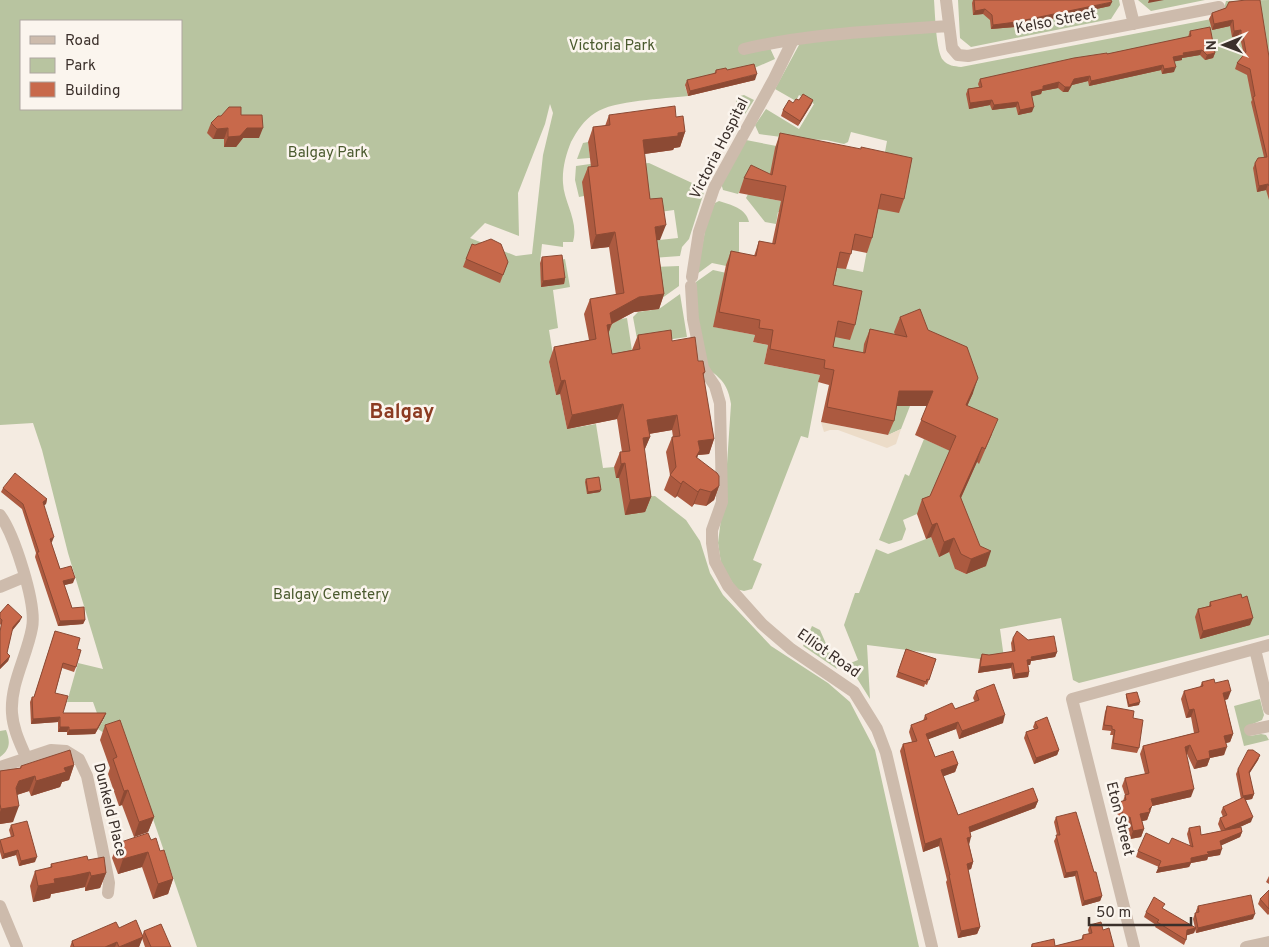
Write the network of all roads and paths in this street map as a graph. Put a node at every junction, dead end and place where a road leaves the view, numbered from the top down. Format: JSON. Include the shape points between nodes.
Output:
{"nodes":[{"id":1,"x":946,"y":0,"type":"edge"},
{"id":2,"x":1128,"y":0,"type":"edge"},
{"id":3,"x":1220,"y":7,"type":"dead end"},
{"id":4,"x":1134,"y":24,"type":"junction"},
{"id":5,"x":948,"y":26,"type":"junction"},
{"id":6,"x":793,"y":40,"type":"junction"},
{"id":7,"x":744,"y":49,"type":"dead end"},
{"id":8,"x":720,"y":403,"type":"joint"},
{"id":9,"x":0,"y":515,"type":"edge"},
{"id":10,"x":24,"y":577,"type":"junction"},
{"id":11,"x":0,"y":587,"type":"edge"},
{"id":12,"x":1269,"y":646,"type":"edge"},
{"id":13,"x":1255,"y":649,"type":"junction"},
{"id":14,"x":1269,"y":709,"type":"edge"},
{"id":15,"x":1269,"y":726,"type":"edge"},
{"id":16,"x":1250,"y":730,"type":"dead end"},
{"id":17,"x":26,"y":757,"type":"junction"},
{"id":18,"x":0,"y":767,"type":"edge"},
{"id":19,"x":108,"y":894,"type":"dead end"},
{"id":20,"x":0,"y":906,"type":"edge"},
{"id":21,"x":1269,"y":942,"type":"edge"},
{"id":22,"x":17,"y":947,"type":"edge"},
{"id":23,"x":932,"y":947,"type":"edge"},
{"id":24,"x":1134,"y":947,"type":"edge"},
{"id":25,"x":1246,"y":947,"type":"edge"}],
"edges":[{"from":1,"to":5,"type":"street"},
{"from":2,"to":4,"type":"street"},
{"from":3,"to":4,"type":"street","name":"Kelso Street"},
{"from":4,"to":5,"type":"street","name":"Kelso Street","via":[[968,56],[958,55],[952,48]]},
{"from":5,"to":6,"type":"street"},
{"from":6,"to":7,"type":"street"},
{"from":6,"to":8,"type":"street","name":"Victoria Hospital","via":[[714,188],[699,232],[691,281],[693,319],[703,368]]},
{"from":8,"to":23,"type":"street","name":"Elliot Road","via":[[722,502],[712,530],[715,562],[728,586],[762,624],[791,649],[854,692],[877,729],[886,753]]},
{"from":9,"to":10,"type":"street","via":[[8,528]]},
{"from":10,"to":11,"type":"street"},
{"from":10,"to":17,"type":"street","via":[[32,600],[32,627],[14,693],[12,713]]},
{"from":12,"to":13,"type":"street"},
{"from":13,"to":14,"type":"street"},
{"from":13,"to":24,"type":"street","name":"Eton Street","via":[[1072,698]]},
{"from":15,"to":16,"type":"street"},
{"from":17,"to":18,"type":"street","name":"Dunkeld Place"},
{"from":17,"to":19,"type":"street","name":"Dunkeld Place","via":[[51,750],[66,751],[79,759],[87,776],[109,883]]},
{"from":20,"to":22,"type":"street"},
{"from":21,"to":25,"type":"street"}]}
